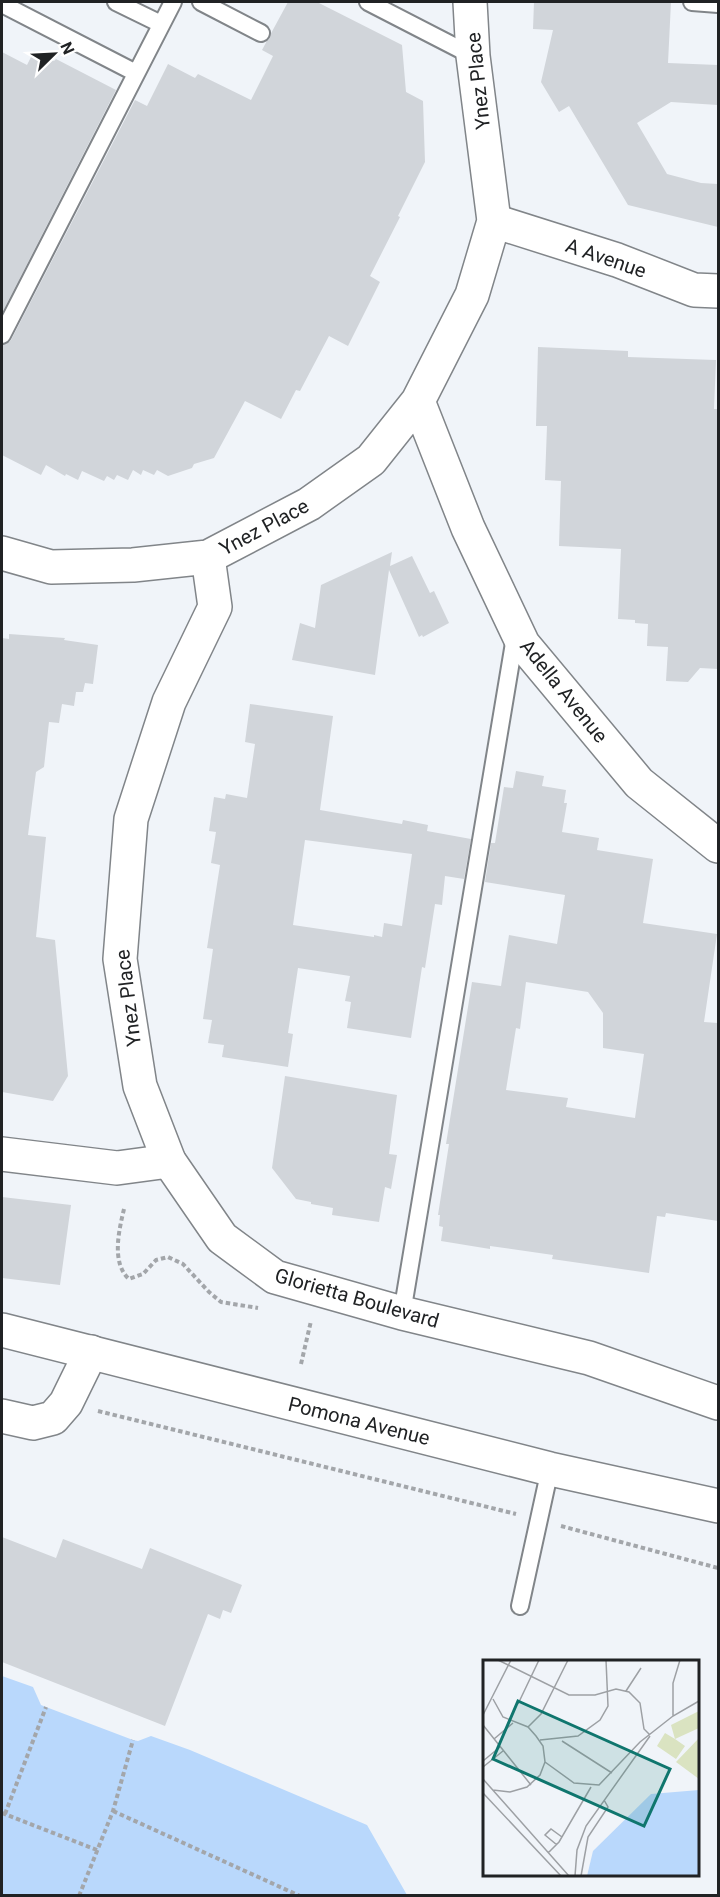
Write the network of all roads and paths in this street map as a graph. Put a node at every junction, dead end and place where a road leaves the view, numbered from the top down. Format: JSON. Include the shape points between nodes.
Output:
{"nodes":[{"id":1,"x":116,"y":2,"type":"edge"},
{"id":2,"x":173,"y":2,"type":"edge"},
{"id":3,"x":201,"y":2,"type":"edge"},
{"id":4,"x":368,"y":2,"type":"edge"},
{"id":5,"x":470,"y":2,"type":"edge"},
{"id":6,"x":692,"y":2,"type":"edge"},
{"id":7,"x":2,"y":4,"type":"edge"},
{"id":8,"x":718,"y":4,"type":"edge"},
{"id":9,"x":161,"y":24,"type":"junction"},
{"id":10,"x":261,"y":33,"type":"dead end"},
{"id":11,"x":473,"y":56,"type":"junction"},
{"id":12,"x":136,"y":73,"type":"junction"},
{"id":13,"x":494,"y":221,"type":"junction"},
{"id":14,"x":718,"y":291,"type":"edge"},
{"id":15,"x":2,"y":335,"type":"edge"},
{"id":16,"x":418,"y":401,"type":"junction"},
{"id":17,"x":2,"y":553,"type":"edge"},
{"id":18,"x":208,"y":557,"type":"junction"},
{"id":19,"x":516,"y":632,"type":"junction"},
{"id":20,"x":718,"y":846,"type":"edge"},
{"id":21,"x":2,"y":1154,"type":"edge"},
{"id":22,"x":170,"y":1161,"type":"junction"},
{"id":23,"x":124,"y":1209,"type":"dead end"},
{"id":24,"x":266,"y":1310,"type":"dead end"},
{"id":25,"x":402,"y":1313,"type":"junction"},
{"id":26,"x":312,"y":1317,"type":"dead end"},
{"id":27,"x":2,"y":1330,"type":"edge"},
{"id":28,"x":91,"y":1352,"type":"junction"},
{"id":29,"x":301,"y":1364,"type":"dead end"},
{"id":30,"x":66,"y":1402,"type":"junction"},
{"id":31,"x":718,"y":1403,"type":"edge"},
{"id":32,"x":2,"y":1416,"type":"edge"},
{"id":33,"x":550,"y":1469,"type":"junction"},
{"id":34,"x":718,"y":1506,"type":"edge"},
{"id":35,"x":539,"y":1520,"type":"junction"},
{"id":36,"x":718,"y":1568,"type":"edge"},
{"id":37,"x":520,"y":1606,"type":"dead end"},
{"id":38,"x":46,"y":1707,"type":"dead end"},
{"id":39,"x":133,"y":1740,"type":"dead end"},
{"id":40,"x":113,"y":1811,"type":"junction"},
{"id":41,"x":3,"y":1813,"type":"edge"},
{"id":42,"x":97,"y":1850,"type":"junction"},
{"id":43,"x":79,"y":1896,"type":"edge"},
{"id":44,"x":300,"y":1896,"type":"edge"}],
"edges":[{"from":1,"to":9,"type":"lane"},
{"from":2,"to":9,"type":"lane"},
{"from":3,"to":10,"type":"lane"},
{"from":4,"to":11,"type":"lane"},
{"from":5,"to":11,"type":"street","name":"Ynez Place"},
{"from":6,"to":8,"type":"lane"},
{"from":7,"to":12,"type":"lane"},
{"from":9,"to":12,"type":"lane"},
{"from":11,"to":13,"type":"street","name":"Ynez Place"},
{"from":12,"to":15,"type":"lane"},
{"from":13,"to":14,"type":"street","name":"A Avenue","via":[[617,260],[694,290]]},
{"from":13,"to":16,"type":"street","name":"Ynez Place","via":[[472,295]]},
{"from":16,"to":18,"type":"street","name":"Ynez Place","via":[[371,460],[309,504]]},
{"from":16,"to":19,"type":"street","name":"Adella Avenue","via":[[468,528]]},
{"from":17,"to":18,"type":"street","via":[[51,567],[133,566]]},
{"from":18,"to":22,"type":"street","name":"Ynez Place","via":[[214,607],[169,702],[131,819],[120,960],[140,1086]]},
{"from":19,"to":20,"type":"street","name":"Adella Avenue","via":[[639,783]]},
{"from":19,"to":25,"type":"lane"},
{"from":21,"to":22,"type":"street","via":[[117,1168]]},
{"from":22,"to":25,"type":"street","name":"Glorietta Boulevard","via":[[222,1238],[275,1277]]},
{"from":23,"to":24,"type":"path","via":[[119,1263],[129,1279],[143,1274],[156,1260],[168,1257],[183,1264],[221,1302]]},
{"from":25,"to":31,"type":"street","name":"Glorietta Boulevard","via":[[589,1358]]},
{"from":26,"to":29,"type":"path"},
{"from":27,"to":28,"type":"street","name":"Pomona Avenue"},
{"from":28,"to":30,"type":"street"},
{"from":28,"to":33,"type":"street","name":"Pomona Avenue"},
{"from":30,"to":32,"type":"street","via":[[53,1418],[33,1423]]},
{"from":30,"to":35,"type":"path"},
{"from":33,"to":34,"type":"street","name":"Pomona Avenue"},
{"from":33,"to":35,"type":"lane"},
{"from":35,"to":36,"type":"path"},
{"from":35,"to":37,"type":"lane"},
{"from":38,"to":41,"type":"path"},
{"from":39,"to":40,"type":"path"},
{"from":40,"to":42,"type":"path"},
{"from":40,"to":44,"type":"path"},
{"from":41,"to":42,"type":"path"},
{"from":42,"to":43,"type":"path"}]}
